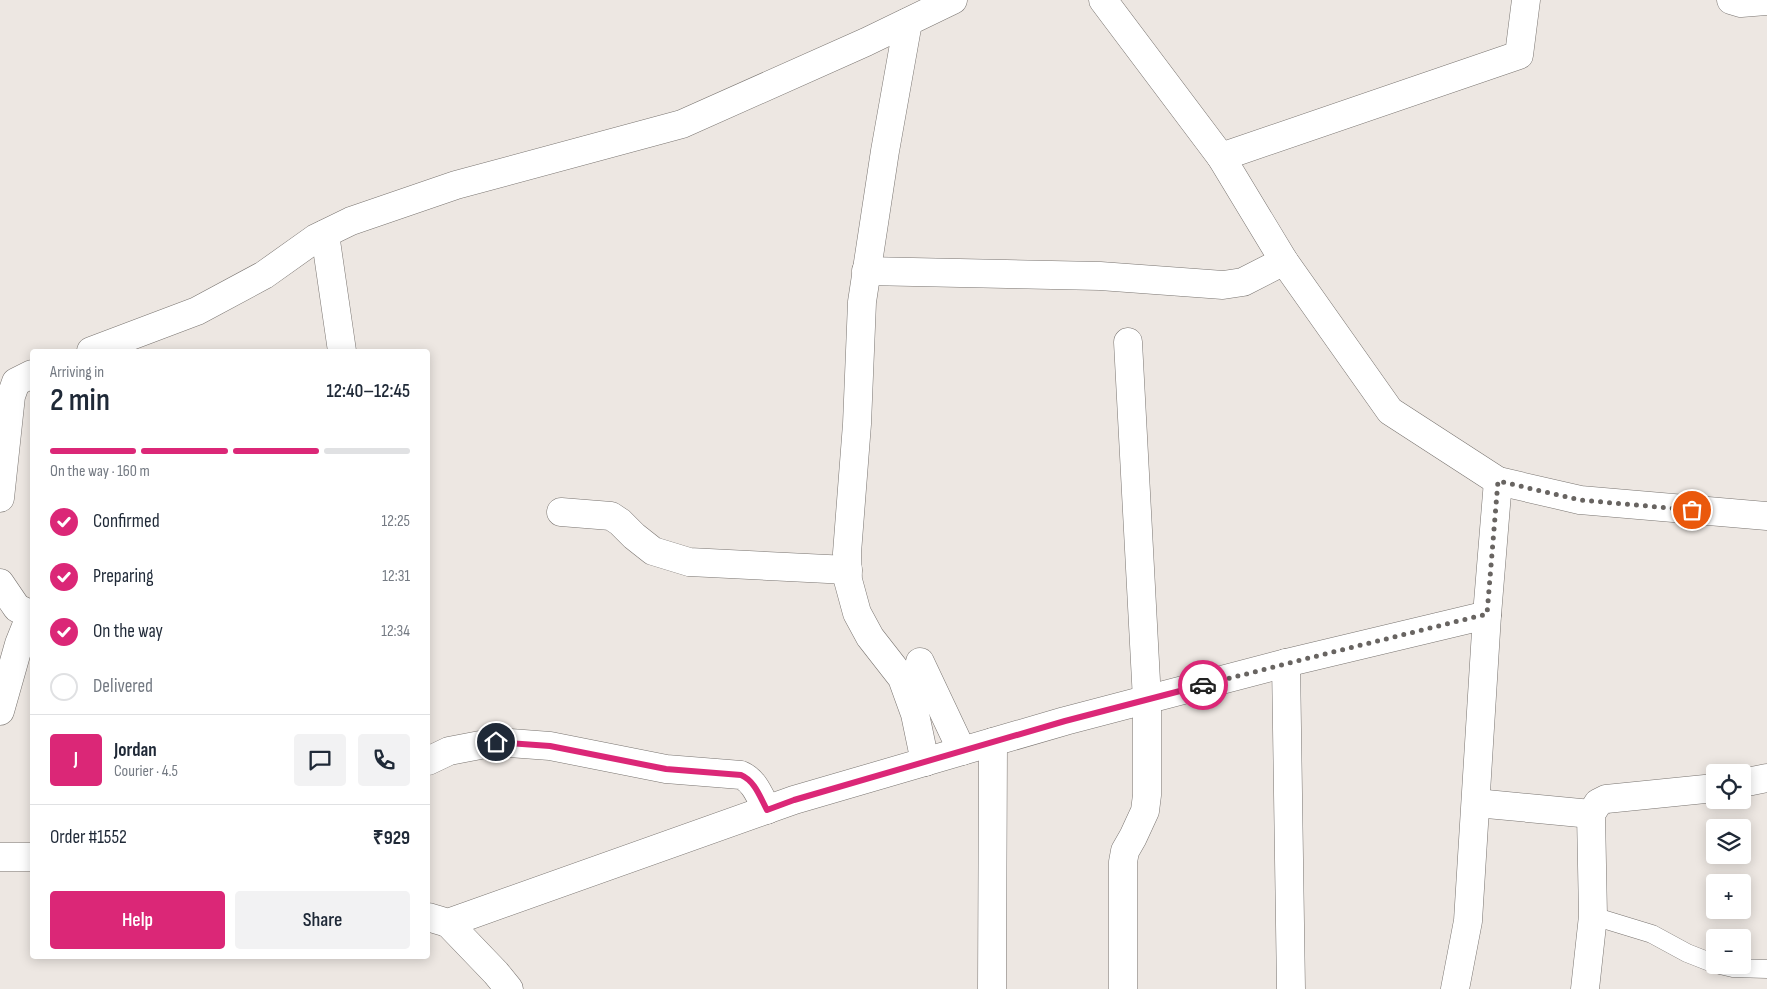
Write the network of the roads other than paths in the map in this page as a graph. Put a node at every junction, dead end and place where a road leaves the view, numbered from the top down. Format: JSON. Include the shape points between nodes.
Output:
{"nodes":[{"id":1,"x":953,"y":0,"type":"edge"},
{"id":2,"x":1103,"y":0,"type":"edge"},
{"id":3,"x":1526,"y":0,"type":"edge"},
{"id":4,"x":1731,"y":0,"type":"edge"},
{"id":5,"x":1767,"y":1,"type":"edge"},
{"id":6,"x":908,"y":22,"type":"junction"},
{"id":7,"x":1221,"y":157,"type":"junction"},
{"id":8,"x":325,"y":234,"type":"junction"},
{"id":9,"x":1284,"y":262,"type":"junction"},
{"id":10,"x":866,"y":271,"type":"junction"},
{"id":11,"x":1128,"y":342,"type":"dead end"},
{"id":12,"x":96,"y":349,"type":"edge"},
{"id":13,"x":342,"y":349,"type":"edge"},
{"id":14,"x":30,"y":375,"type":"edge"},
{"id":15,"x":1498,"y":481,"type":"junction"},
{"id":16,"x":0,"y":498,"type":"edge"},
{"id":17,"x":561,"y":512,"type":"dead end"},
{"id":18,"x":1767,"y":516,"type":"edge"},
{"id":19,"x":848,"y":570,"type":"junction"},
{"id":20,"x":0,"y":583,"type":"edge"},
{"id":21,"x":30,"y":613,"type":"edge"},
{"id":22,"x":1487,"y":614,"type":"junction"},
{"id":23,"x":30,"y":619,"type":"edge"},
{"id":24,"x":920,"y":662,"type":"dead end"},
{"id":25,"x":1286,"y":663,"type":"junction"},
{"id":26,"x":1147,"y":700,"type":"junction"},
{"id":27,"x":0,"y":711,"type":"edge"},
{"id":28,"x":993,"y":742,"type":"junction"},
{"id":29,"x":962,"y":751,"type":"junction"},
{"id":30,"x":430,"y":760,"type":"edge"},
{"id":31,"x":925,"y":762,"type":"junction"},
{"id":32,"x":1767,"y":778,"type":"edge"},
{"id":33,"x":1751,"y":781,"type":"edge"},
{"id":34,"x":1706,"y":789,"type":"edge"},
{"id":35,"x":1476,"y":803,"type":"junction"},
{"id":36,"x":767,"y":810,"type":"junction"},
{"id":37,"x":1591,"y":814,"type":"junction"},
{"id":38,"x":30,"y":857,"type":"edge"},
{"id":39,"x":0,"y":858,"type":"edge"},
{"id":40,"x":1593,"y":916,"type":"junction"},
{"id":41,"x":438,"y":920,"type":"edge"},
{"id":42,"x":1706,"y":960,"type":"edge"},
{"id":43,"x":1751,"y":969,"type":"edge"},
{"id":44,"x":1767,"y":969,"type":"edge"},
{"id":45,"x":509,"y":989,"type":"edge"},
{"id":46,"x":992,"y":989,"type":"edge"},
{"id":47,"x":1123,"y":989,"type":"edge"},
{"id":48,"x":1291,"y":989,"type":"edge"},
{"id":49,"x":1455,"y":989,"type":"edge"},
{"id":50,"x":1585,"y":989,"type":"edge"}],
"edges":[{"from":1,"to":6,"type":"street"},
{"from":2,"to":7,"type":"street"},
{"from":3,"to":7,"type":"street","via":[[1519,55]]},
{"from":4,"to":5,"type":"street"},
{"from":6,"to":8,"type":"street","via":[[682,124],[456,185],[351,221]]},
{"from":6,"to":10,"type":"street"},
{"from":7,"to":9,"type":"street"},
{"from":8,"to":12,"type":"street","via":[[264,275],[197,311]]},
{"from":8,"to":13,"type":"street"},
{"from":9,"to":10,"type":"street","via":[[1243,282],[1223,285],[1100,276]]},
{"from":9,"to":15,"type":"street","via":[[1390,411]]},
{"from":10,"to":19,"type":"street"},
{"from":11,"to":26,"type":"street"},
{"from":14,"to":16,"type":"street","via":[[16,382],[11,396]]},
{"from":15,"to":18,"type":"street","via":[[1580,500]]},
{"from":15,"to":22,"type":"street"},
{"from":17,"to":19,"type":"street","via":[[610,516],[653,551],[689,562]]},
{"from":19,"to":31,"type":"street","via":[[857,612],[870,637],[902,678],[915,714]]},
{"from":20,"to":21,"type":"street","via":[[17,608]]},
{"from":22,"to":25,"type":"street"},
{"from":22,"to":35,"type":"street"},
{"from":23,"to":27,"type":"street","via":[[19,644]]},
{"from":24,"to":29,"type":"street"},
{"from":25,"to":26,"type":"street"},
{"from":25,"to":48,"type":"street"},
{"from":26,"to":28,"type":"street"},
{"from":26,"to":47,"type":"street","via":[[1145,811],[1122,862]]},
{"from":28,"to":29,"type":"street"},
{"from":28,"to":46,"type":"street"},
{"from":29,"to":31,"type":"street"},
{"from":30,"to":36,"type":"street","via":[[449,751],[496,742],[550,746],[666,769],[741,775],[753,783]]},
{"from":31,"to":36,"type":"street"},
{"from":32,"to":33,"type":"street"},
{"from":34,"to":37,"type":"street","via":[[1606,799],[1598,803]]},
{"from":35,"to":37,"type":"street"},
{"from":35,"to":49,"type":"street","via":[[1468,921]]},
{"from":36,"to":41,"type":"street"},
{"from":37,"to":40,"type":"street"},
{"from":38,"to":39,"type":"street"},
{"from":40,"to":42,"type":"lane","via":[[1652,934]]},
{"from":40,"to":50,"type":"street"},
{"from":41,"to":45,"type":"street","via":[[496,972]]},
{"from":43,"to":44,"type":"lane"}]}
